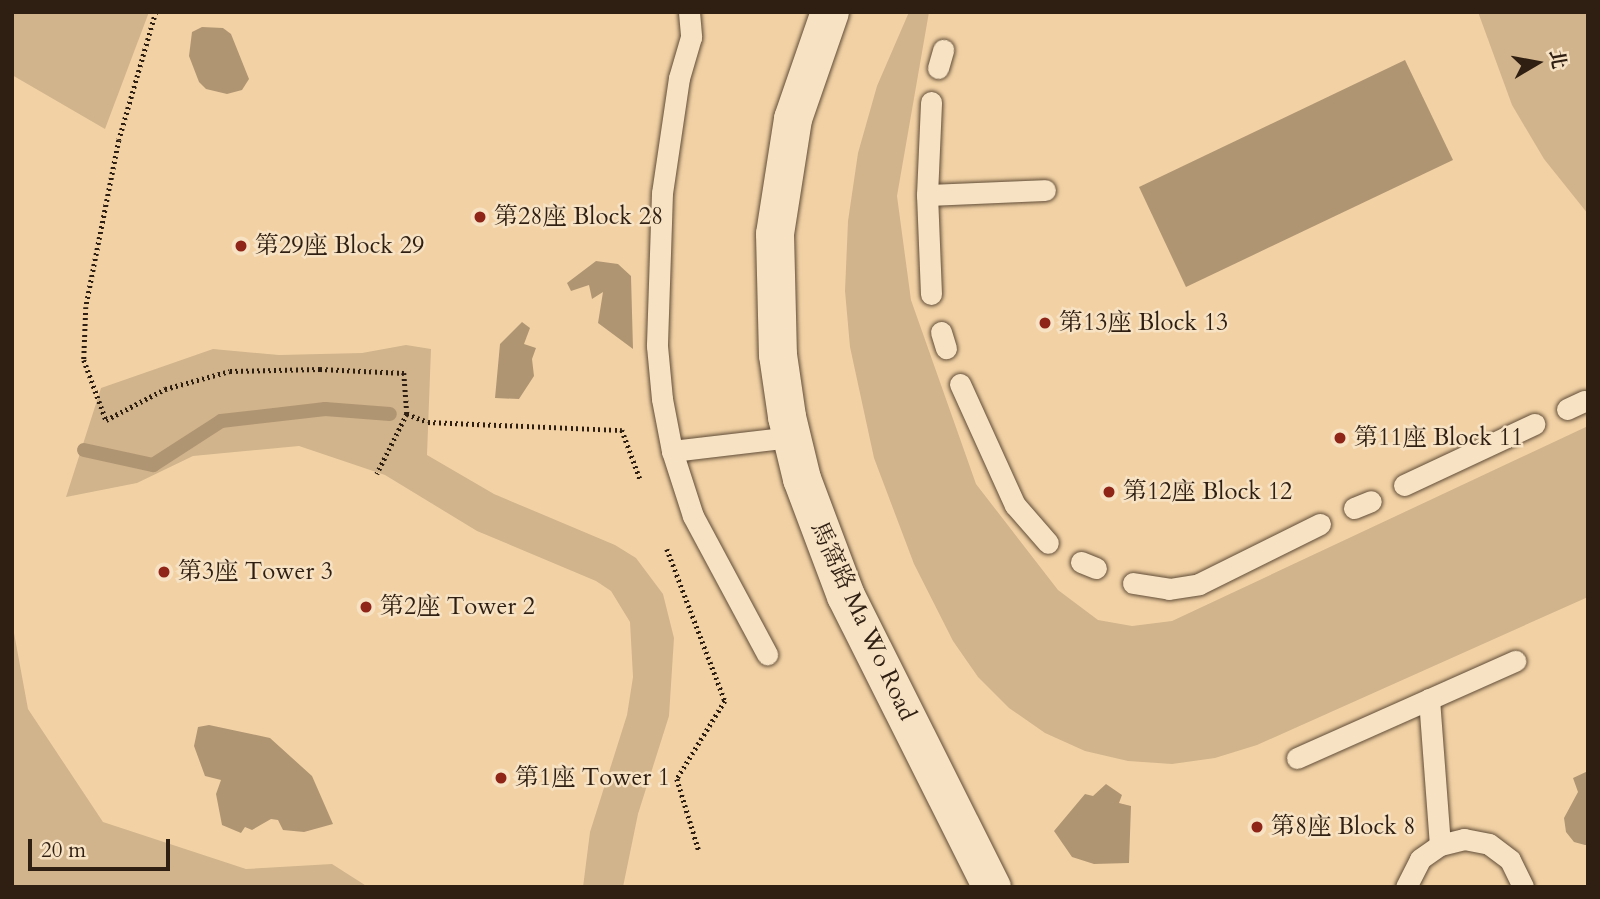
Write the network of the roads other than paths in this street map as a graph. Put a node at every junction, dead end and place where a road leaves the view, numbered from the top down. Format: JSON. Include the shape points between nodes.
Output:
{"nodes":[{"id":1,"x":689,"y":12,"type":"edge"},
{"id":2,"x":830,"y":12,"type":"edge"},
{"id":3,"x":931,"y":102,"type":"dead end"},
{"id":4,"x":1045,"y":190,"type":"dead end"},
{"id":5,"x":927,"y":195,"type":"junction"},
{"id":6,"x":931,"y":293,"type":"dead end"},
{"id":7,"x":961,"y":384,"type":"dead end"},
{"id":8,"x":1534,"y":424,"type":"dead end"},
{"id":9,"x":792,"y":437,"type":"junction"},
{"id":10,"x":672,"y":451,"type":"junction"},
{"id":11,"x":1404,"y":485,"type":"dead end"},
{"id":12,"x":1320,"y":524,"type":"dead end"},
{"id":13,"x":1048,"y":543,"type":"dead end"},
{"id":14,"x":1133,"y":583,"type":"dead end"},
{"id":15,"x":767,"y":654,"type":"dead end"},
{"id":16,"x":1515,"y":661,"type":"dead end"},
{"id":17,"x":1429,"y":699,"type":"junction"},
{"id":18,"x":1297,"y":758,"type":"dead end"},
{"id":19,"x":1440,"y":845,"type":"junction"},
{"id":20,"x":992,"y":887,"type":"edge"},
{"id":21,"x":1406,"y":887,"type":"edge"},
{"id":22,"x":1523,"y":887,"type":"edge"}],
"edges":[{"from":1,"to":10,"type":"lane","via":[[691,37],[679,78],[662,194],[657,293],[660,386]]},
{"from":2,"to":9,"type":"street","name":"馬窩路 Ma Wo Road","via":[[793,119],[775,234],[778,355]]},
{"from":3,"to":5,"type":"lane"},
{"from":4,"to":5,"type":"lane"},
{"from":5,"to":6,"type":"lane"},
{"from":7,"to":13,"type":"lane","via":[[1015,505]]},
{"from":8,"to":11,"type":"lane"},
{"from":9,"to":10,"type":"lane"},
{"from":9,"to":20,"type":"street","name":"馬窩路 Ma Wo Road","via":[[822,538],[846,596]]},
{"from":10,"to":15,"type":"lane","via":[[693,516]]},
{"from":12,"to":14,"type":"lane","via":[[1199,584],[1169,589]]},
{"from":16,"to":17,"type":"lane"},
{"from":17,"to":18,"type":"lane"},
{"from":17,"to":19,"type":"lane"},
{"from":19,"to":21,"type":"lane","via":[[1420,859]]},
{"from":19,"to":22,"type":"lane","via":[[1464,839],[1489,844],[1510,860]]}]}
